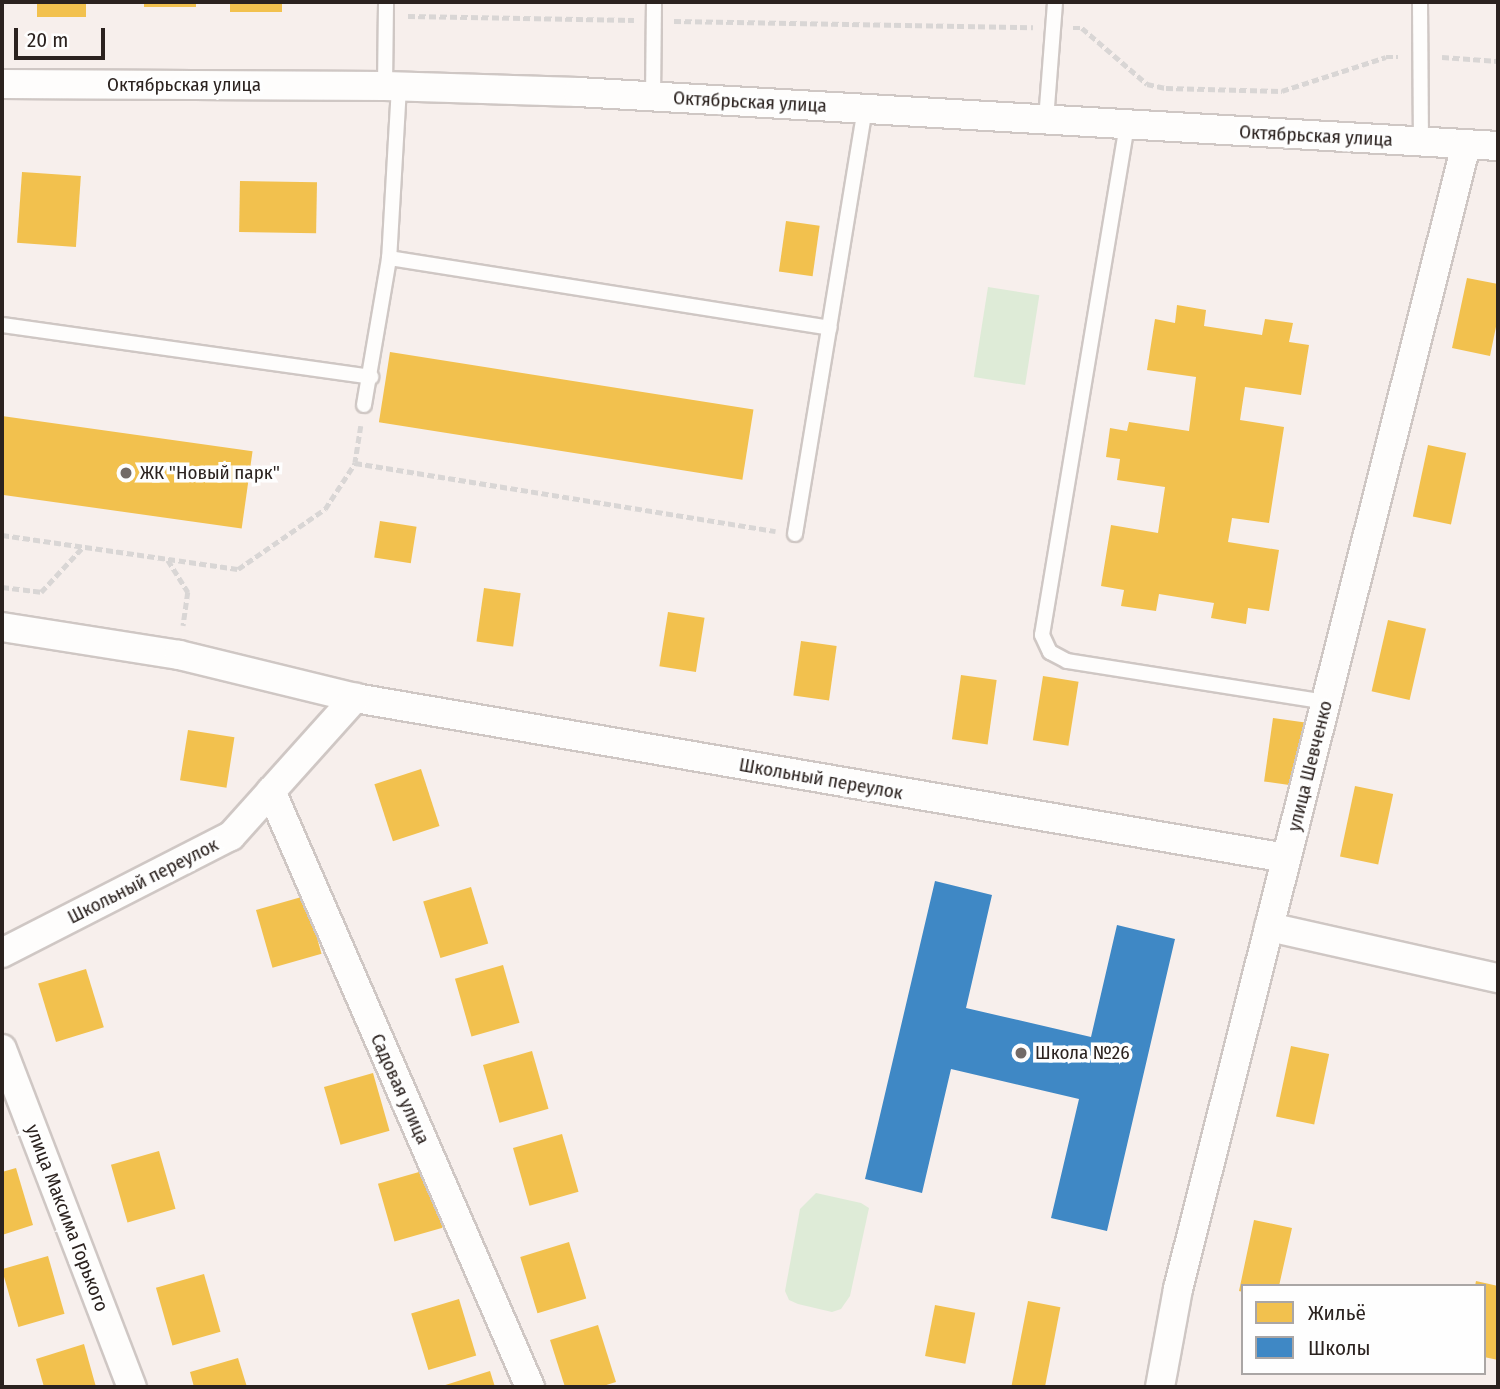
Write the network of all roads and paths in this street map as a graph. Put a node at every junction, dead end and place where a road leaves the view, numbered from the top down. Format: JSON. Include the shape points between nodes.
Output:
{"nodes":[{"id":1,"x":654,"y":2,"type":"edge"},
{"id":2,"x":1055,"y":2,"type":"edge"},
{"id":3,"x":1420,"y":2,"type":"edge"},
{"id":4,"x":386,"y":9,"type":"edge"},
{"id":5,"x":654,"y":20,"type":"junction"},
{"id":6,"x":1053,"y":27,"type":"junction"},
{"id":7,"x":1420,"y":56,"type":"junction"},
{"id":8,"x":1498,"y":61,"type":"edge"},
{"id":9,"x":2,"y":84,"type":"edge"},
{"id":10,"x":392,"y":87,"type":"junction"},
{"id":11,"x":653,"y":97,"type":"junction"},
{"id":12,"x":864,"y":109,"type":"junction"},
{"id":13,"x":1046,"y":120,"type":"junction"},
{"id":14,"x":1127,"y":125,"type":"junction"},
{"id":15,"x":1421,"y":143,"type":"junction"},
{"id":16,"x":1466,"y":145,"type":"junction"},
{"id":17,"x":1498,"y":146,"type":"edge"},
{"id":18,"x":390,"y":258,"type":"junction"},
{"id":19,"x":2,"y":325,"type":"edge"},
{"id":20,"x":830,"y":328,"type":"junction"},
{"id":21,"x":371,"y":377,"type":"junction"},
{"id":22,"x":364,"y":405,"type":"joint"},
{"id":23,"x":355,"y":463,"type":"junction"},
{"id":24,"x":795,"y":534,"type":"joint"},
{"id":25,"x":2,"y":535,"type":"edge"},
{"id":26,"x":84,"y":547,"type":"junction"},
{"id":27,"x":168,"y":559,"type":"junction"},
{"id":28,"x":2,"y":587,"type":"edge"},
{"id":29,"x":2,"y":627,"type":"edge"},
{"id":30,"x":179,"y":655,"type":"junction"},
{"id":31,"x":355,"y":698,"type":"junction"},
{"id":32,"x":1325,"y":702,"type":"junction"},
{"id":33,"x":271,"y":791,"type":"junction"},
{"id":34,"x":1286,"y":858,"type":"junction"},
{"id":35,"x":1269,"y":927,"type":"junction"},
{"id":36,"x":2,"y":953,"type":"edge"},
{"id":37,"x":1498,"y":978,"type":"edge"},
{"id":38,"x":2,"y":1049,"type":"edge"},
{"id":39,"x":132,"y":1387,"type":"edge"},
{"id":40,"x":530,"y":1387,"type":"edge"},
{"id":41,"x":1160,"y":1387,"type":"edge"}],
"edges":[{"from":1,"to":5,"type":"lane"},
{"from":2,"to":6,"type":"lane"},
{"from":3,"to":7,"type":"lane"},
{"from":4,"to":5,"type":"path"},
{"from":4,"to":10,"type":"lane"},
{"from":5,"to":6,"type":"path"},
{"from":5,"to":11,"type":"lane"},
{"from":6,"to":7,"type":"path","via":[[1083,28],[1147,84],[1166,88],[1282,91],[1386,57]]},
{"from":6,"to":13,"type":"lane"},
{"from":7,"to":8,"type":"path"},
{"from":7,"to":15,"type":"lane"},
{"from":9,"to":10,"type":"street","name":"Октябрьская улица"},
{"from":10,"to":11,"type":"street","name":"Октябрьская улица"},
{"from":10,"to":18,"type":"lane"},
{"from":11,"to":12,"type":"street","name":"Октябрьская улица"},
{"from":12,"to":13,"type":"street","name":"Октябрьская улица"},
{"from":12,"to":20,"type":"lane"},
{"from":13,"to":14,"type":"street","name":"Октябрьская улица"},
{"from":14,"to":15,"type":"street","name":"Октябрьская улица"},
{"from":14,"to":32,"type":"lane","via":[[1042,635],[1050,652],[1067,661]]},
{"from":15,"to":16,"type":"street","name":"Октябрьская улица"},
{"from":16,"to":17,"type":"street","name":"Октябрьская улица"},
{"from":16,"to":32,"type":"street","name":"улица Шевченко"},
{"from":18,"to":20,"type":"lane"},
{"from":18,"to":21,"type":"lane"},
{"from":19,"to":21,"type":"lane"},
{"from":20,"to":24,"type":"lane"},
{"from":21,"to":22,"type":"lane"},
{"from":22,"to":23,"type":"path"},
{"from":23,"to":24,"type":"path"},
{"from":23,"to":27,"type":"path","via":[[325,509],[238,569]]},
{"from":25,"to":26,"type":"path"},
{"from":26,"to":27,"type":"path"},
{"from":26,"to":28,"type":"path","via":[[41,592]]},
{"from":27,"to":30,"type":"path","via":[[188,592]]},
{"from":29,"to":30,"type":"street","name":"Школьный переулок"},
{"from":30,"to":31,"type":"street","name":"Школьный переулок"},
{"from":31,"to":33,"type":"street","name":"Школьный переулок"},
{"from":31,"to":34,"type":"street","name":"Школьный переулок"},
{"from":32,"to":34,"type":"street","name":"улица Шевченко"},
{"from":33,"to":36,"type":"street","name":"Школьный переулок","via":[[231,836]]},
{"from":33,"to":40,"type":"street","name":"Садовая улица"},
{"from":34,"to":35,"type":"street","name":"улица Шевченко"},
{"from":35,"to":37,"type":"street"},
{"from":35,"to":41,"type":"street","name":"улица Шевченко","via":[[1178,1289]]},
{"from":38,"to":39,"type":"street","name":"улица Максима Горького"}]}
